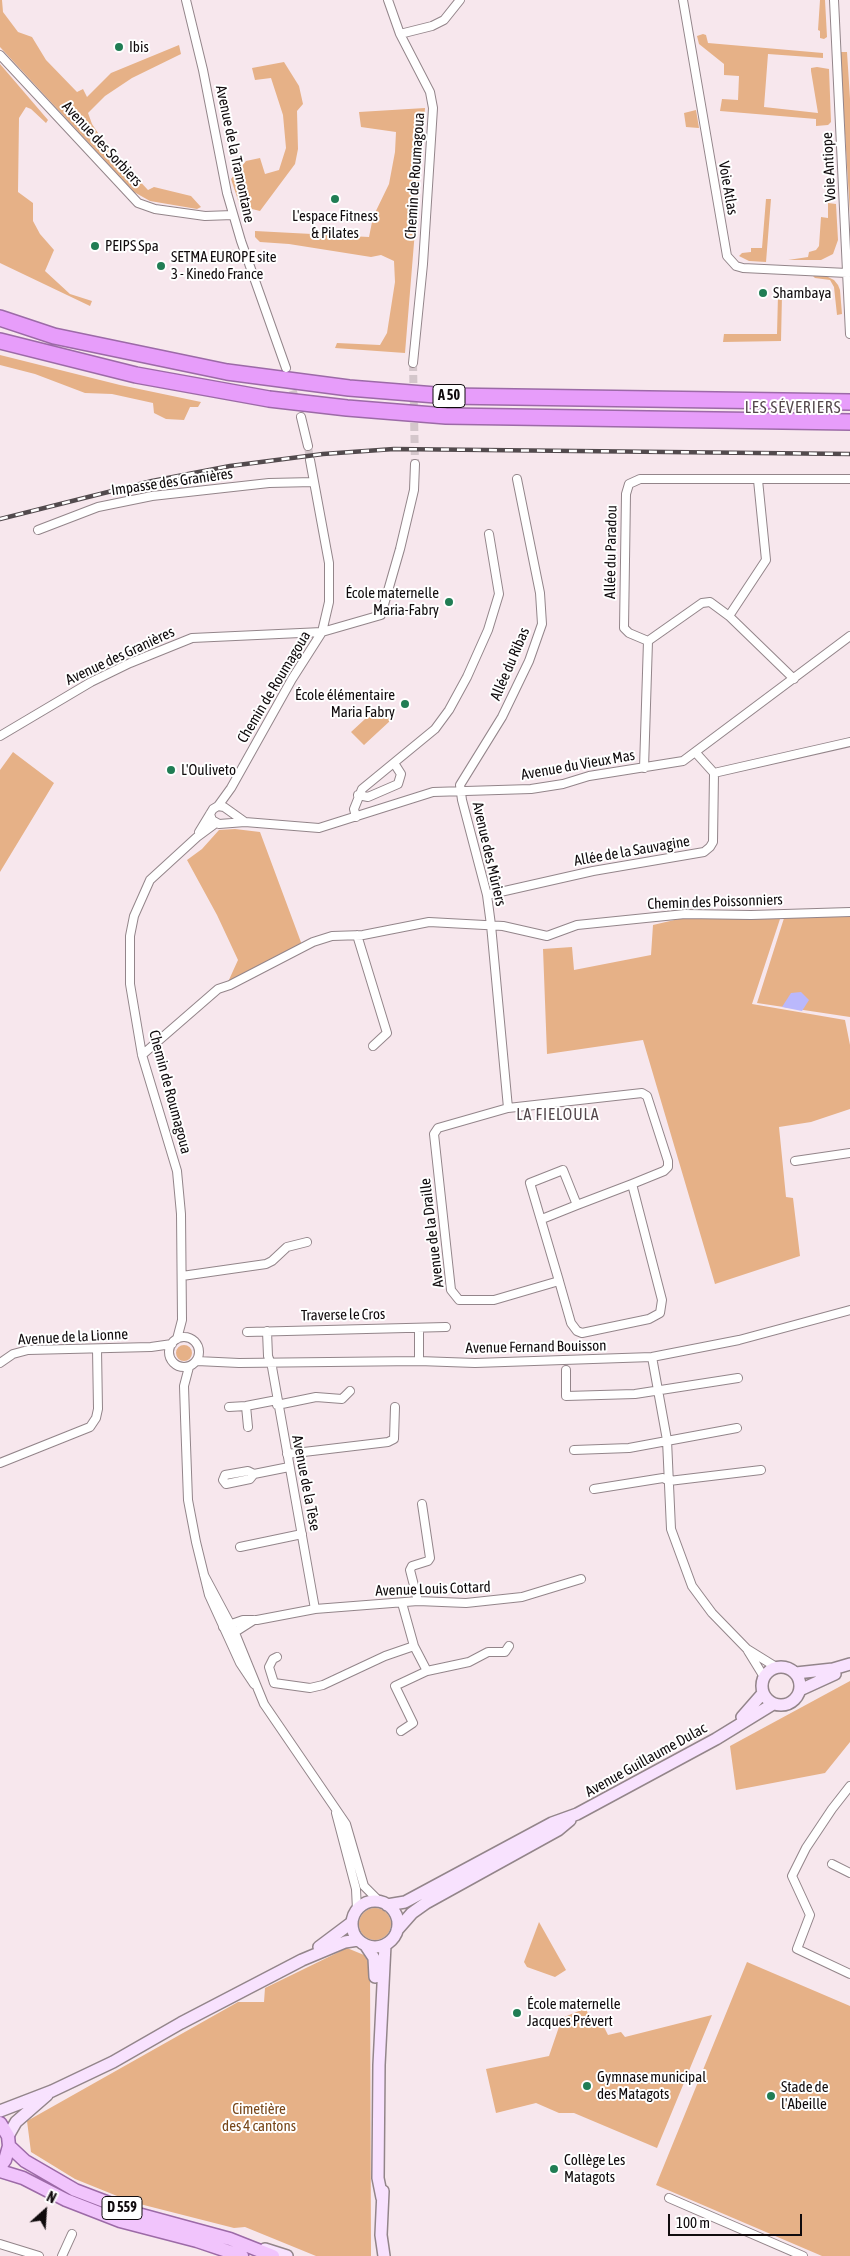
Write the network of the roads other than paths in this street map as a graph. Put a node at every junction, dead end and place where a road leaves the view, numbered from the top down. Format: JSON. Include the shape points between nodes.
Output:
{"nodes":[{"id":1,"x":186,"y":0,"type":"edge"},
{"id":2,"x":388,"y":0,"type":"edge"},
{"id":3,"x":460,"y":0,"type":"edge"},
{"id":4,"x":682,"y":0,"type":"edge"},
{"id":5,"x":834,"y":0,"type":"edge"},
{"id":6,"x":400,"y":34,"type":"junction"},
{"id":7,"x":0,"y":55,"type":"edge"},
{"id":8,"x":233,"y":215,"type":"junction"},
{"id":9,"x":847,"y":273,"type":"junction"},
{"id":10,"x":0,"y":318,"type":"edge"},
{"id":11,"x":850,"y":334,"type":"edge"},
{"id":12,"x":0,"y":341,"type":"edge"},
{"id":13,"x":414,"y":362,"type":"tunnel mouth"},
{"id":14,"x":286,"y":368,"type":"dead end"},
{"id":15,"x":850,"y":402,"type":"edge"},
{"id":16,"x":301,"y":417,"type":"tunnel mouth"},
{"id":17,"x":850,"y":422,"type":"edge"},
{"id":18,"x":308,"y":446,"type":"tunnel mouth"},
{"id":19,"x":310,"y":460,"type":"tunnel mouth"},
{"id":20,"x":415,"y":464,"type":"tunnel mouth"},
{"id":21,"x":517,"y":479,"type":"dead end"},
{"id":22,"x":850,"y":479,"type":"edge"},
{"id":23,"x":758,"y":480,"type":"junction"},
{"id":24,"x":314,"y":482,"type":"junction"},
{"id":25,"x":38,"y":530,"type":"dead end"},
{"id":26,"x":489,"y":534,"type":"dead end"},
{"id":27,"x":729,"y":616,"type":"junction"},
{"id":28,"x":322,"y":632,"type":"junction"},
{"id":29,"x":850,"y":636,"type":"edge"},
{"id":30,"x":648,"y":641,"type":"junction"},
{"id":31,"x":794,"y":679,"type":"junction"},
{"id":32,"x":0,"y":736,"type":"edge"},
{"id":33,"x":850,"y":742,"type":"edge"},
{"id":34,"x":696,"y":753,"type":"junction"},
{"id":35,"x":394,"y":763,"type":"junction"},
{"id":36,"x":644,"y":768,"type":"junction"},
{"id":37,"x":714,"y":773,"type":"junction"},
{"id":38,"x":231,"y":788,"type":"junction"},
{"id":39,"x":461,"y":790,"type":"junction"},
{"id":40,"x":358,"y":795,"type":"junction"},
{"id":41,"x":218,"y":806,"type":"junction"},
{"id":42,"x":227,"y":810,"type":"junction"},
{"id":43,"x":210,"y":814,"type":"junction"},
{"id":44,"x":356,"y":817,"type":"junction"},
{"id":45,"x":245,"y":822,"type":"junction"},
{"id":46,"x":220,"y":823,"type":"junction"},
{"id":47,"x":197,"y":836,"type":"junction"},
{"id":48,"x":487,"y":896,"type":"junction"},
{"id":49,"x":850,"y":912,"type":"edge"},
{"id":50,"x":491,"y":925,"type":"junction"},
{"id":51,"x":357,"y":935,"type":"junction"},
{"id":52,"x":373,"y":1046,"type":"dead end"},
{"id":53,"x":142,"y":1055,"type":"junction"},
{"id":54,"x":508,"y":1108,"type":"junction"},
{"id":55,"x":850,"y":1153,"type":"edge"},
{"id":56,"x":795,"y":1161,"type":"dead end"},
{"id":57,"x":632,"y":1184,"type":"junction"},
{"id":58,"x":577,"y":1205,"type":"junction"},
{"id":59,"x":542,"y":1219,"type":"junction"},
{"id":60,"x":307,"y":1242,"type":"dead end"},
{"id":61,"x":182,"y":1276,"type":"junction"},
{"id":62,"x":559,"y":1281,"type":"junction"},
{"id":63,"x":850,"y":1310,"type":"edge"},
{"id":64,"x":182,"y":1320,"type":"junction"},
{"id":65,"x":446,"y":1327,"type":"dead end"},
{"id":66,"x":419,"y":1328,"type":"junction"},
{"id":67,"x":267,"y":1331,"type":"junction"},
{"id":68,"x":247,"y":1332,"type":"dead end"},
{"id":69,"x":192,"y":1340,"type":"junction"},
{"id":70,"x":174,"y":1341,"type":"junction"},
{"id":71,"x":151,"y":1347,"type":"junction"},
{"id":72,"x":97,"y":1348,"type":"junction"},
{"id":73,"x":199,"y":1349,"type":"junction"},
{"id":74,"x":652,"y":1357,"type":"junction"},
{"id":75,"x":170,"y":1358,"type":"junction"},
{"id":76,"x":197,"y":1360,"type":"junction"},
{"id":77,"x":218,"y":1360,"type":"junction"},
{"id":78,"x":270,"y":1361,"type":"junction"},
{"id":79,"x":419,"y":1361,"type":"junction"},
{"id":80,"x":0,"y":1363,"type":"edge"},
{"id":81,"x":178,"y":1366,"type":"junction"},
{"id":82,"x":189,"y":1367,"type":"junction"},
{"id":83,"x":566,"y":1370,"type":"dead end"},
{"id":84,"x":738,"y":1378,"type":"dead end"},
{"id":85,"x":184,"y":1386,"type":"junction"},
{"id":86,"x":659,"y":1390,"type":"junction"},
{"id":87,"x":350,"y":1391,"type":"dead end"},
{"id":88,"x":277,"y":1403,"type":"junction"},
{"id":89,"x":246,"y":1406,"type":"junction"},
{"id":90,"x":229,"y":1407,"type":"dead end"},
{"id":91,"x":395,"y":1407,"type":"dead end"},
{"id":92,"x":248,"y":1427,"type":"dead end"},
{"id":93,"x":737,"y":1428,"type":"dead end"},
{"id":94,"x":667,"y":1440,"type":"junction"},
{"id":95,"x":574,"y":1450,"type":"dead end"},
{"id":96,"x":287,"y":1454,"type":"junction"},
{"id":97,"x":0,"y":1463,"type":"edge"},
{"id":98,"x":289,"y":1467,"type":"junction"},
{"id":99,"x":760,"y":1470,"type":"dead end"},
{"id":100,"x":254,"y":1474,"type":"dead end"},
{"id":101,"x":669,"y":1481,"type":"junction"},
{"id":102,"x":594,"y":1489,"type":"dead end"},
{"id":103,"x":422,"y":1504,"type":"dead end"},
{"id":104,"x":302,"y":1534,"type":"junction"},
{"id":105,"x":240,"y":1547,"type":"dead end"},
{"id":106,"x":581,"y":1579,"type":"dead end"},
{"id":107,"x":418,"y":1601,"type":"junction"},
{"id":108,"x":402,"y":1603,"type":"junction"},
{"id":109,"x":315,"y":1609,"type":"junction"},
{"id":110,"x":254,"y":1620,"type":"junction"},
{"id":111,"x":227,"y":1625,"type":"junction"},
{"id":112,"x":235,"y":1633,"type":"junction"},
{"id":113,"x":227,"y":1637,"type":"junction"},
{"id":114,"x":414,"y":1646,"type":"junction"},
{"id":115,"x":509,"y":1646,"type":"dead end"},
{"id":116,"x":747,"y":1649,"type":"junction"},
{"id":117,"x":277,"y":1657,"type":"dead end"},
{"id":118,"x":850,"y":1664,"type":"edge"},
{"id":119,"x":776,"y":1667,"type":"junction"},
{"id":120,"x":850,"y":1670,"type":"edge"},
{"id":121,"x":427,"y":1671,"type":"junction"},
{"id":122,"x":796,"y":1673,"type":"junction"},
{"id":123,"x":764,"y":1677,"type":"junction"},
{"id":124,"x":255,"y":1685,"type":"junction"},
{"id":125,"x":800,"y":1690,"type":"junction"},
{"id":126,"x":763,"y":1693,"type":"junction"},
{"id":127,"x":773,"y":1704,"type":"junction"},
{"id":128,"x":731,"y":1729,"type":"junction"},
{"id":129,"x":401,"y":1731,"type":"dead end"},
{"id":130,"x":850,"y":1786,"type":"edge"},
{"id":131,"x":334,"y":1806,"type":"junction"},
{"id":132,"x":510,"y":1851,"type":"junction"},
{"id":133,"x":832,"y":1864,"type":"dead end"},
{"id":134,"x":850,"y":1872,"type":"edge"},
{"id":135,"x":383,"y":1903,"type":"junction"},
{"id":136,"x":357,"y":1910,"type":"junction"},
{"id":137,"x":352,"y":1922,"type":"junction"},
{"id":138,"x":397,"y":1930,"type":"junction"},
{"id":139,"x":362,"y":1943,"type":"junction"},
{"id":140,"x":385,"y":1945,"type":"junction"},
{"id":141,"x":302,"y":1960,"type":"junction"},
{"id":142,"x":850,"y":1974,"type":"edge"},
{"id":143,"x":380,"y":2039,"type":"junction"},
{"id":144,"x":52,"y":2091,"type":"junction"},
{"id":145,"x":0,"y":2111,"type":"edge"},
{"id":146,"x":0,"y":2123,"type":"edge"},
{"id":147,"x":9,"y":2141,"type":"junction"},
{"id":148,"x":0,"y":2167,"type":"edge"},
{"id":149,"x":0,"y":2172,"type":"edge"},
{"id":150,"x":669,"y":2198,"type":"dead end"},
{"id":151,"x":72,"y":2234,"type":"dead end"},
{"id":152,"x":381,"y":2235,"type":"junction"},
{"id":153,"x":0,"y":2244,"type":"edge"},
{"id":154,"x":244,"y":2250,"type":"edge"},
{"id":155,"x":39,"y":2256,"type":"edge"},
{"id":156,"x":62,"y":2256,"type":"edge"},
{"id":157,"x":273,"y":2256,"type":"edge"},
{"id":158,"x":287,"y":2256,"type":"edge"},
{"id":159,"x":378,"y":2256,"type":"edge"},
{"id":160,"x":384,"y":2256,"type":"edge"},
{"id":161,"x":803,"y":2256,"type":"edge"}],
"edges":[{"from":1,"to":8,"type":"street","name":"Avenue de la Tramontane"},
{"from":2,"to":6,"type":"street","name":"Chemin de Roumagoua"},
{"from":3,"to":6,"type":"street","via":[[444,20]]},
{"from":4,"to":9,"type":"street","name":"Voie Atlas","via":[[727,256],[736,266],[743,268]]},
{"from":5,"to":9,"type":"street","name":"Voie Antiope"},
{"from":6,"to":13,"type":"street","name":"Chemin de Roumagoua","via":[[430,92],[433,108]]},
{"from":7,"to":8,"type":"street","name":"Avenue des Sorbiers","via":[[138,202],[155,209],[205,216]]},
{"from":8,"to":14,"type":"street","name":"Avenue de la Tramontane"},
{"from":9,"to":11,"type":"street","name":"Voie Antiope"},
{"from":10,"to":15,"type":"highway","number":"A 50","via":[[54,336],[227,372],[349,388],[448,396]]},
{"from":12,"to":17,"type":"highway","number":"A 50","via":[[136,376],[269,399],[347,408],[446,416]]},
{"from":16,"to":18,"type":"street"},
{"from":19,"to":24,"type":"street"},
{"from":20,"to":28,"type":"street","name":"Chemin de Roumagoua","via":[[414,490],[381,615]]},
{"from":21,"to":39,"type":"street","name":"Allée du Ribas","via":[[540,592],[542,624],[529,661],[502,717],[462,780]]},
{"from":22,"to":23,"type":"street","name":"Allée du Paradou"},
{"from":23,"to":27,"type":"street","via":[[766,560]]},
{"from":23,"to":30,"type":"street","name":"Allée du Paradou","via":[[640,479],[630,484],[626,494],[624,628]]},
{"from":24,"to":25,"type":"street","name":"Impasse des Granières","via":[[269,483],[152,496],[98,508]]},
{"from":24,"to":28,"type":"street","via":[[329,563],[329,602]]},
{"from":26,"to":35,"type":"street","via":[[499,594],[488,630],[449,710],[435,728]]},
{"from":27,"to":30,"type":"street","via":[[713,603],[706,602]]},
{"from":27,"to":31,"type":"street"},
{"from":28,"to":32,"type":"street","name":"Avenue des Granières","via":[[192,638],[91,682]]},
{"from":28,"to":38,"type":"street","name":"Chemin de Roumagoua","via":[[292,678]]},
{"from":29,"to":31,"type":"street","name":"Avenue du Vieux Mas"},
{"from":30,"to":36,"type":"street"},
{"from":31,"to":34,"type":"street","name":"Avenue du Vieux Mas"},
{"from":33,"to":37,"type":"street"},
{"from":34,"to":36,"type":"street","name":"Avenue du Vieux Mas","via":[[683,762]]},
{"from":34,"to":37,"type":"street"},
{"from":35,"to":40,"type":"street"},
{"from":35,"to":40,"type":"street","via":[[401,774],[398,784],[368,797]]},
{"from":36,"to":39,"type":"street","name":"Avenue du Vieux Mas","via":[[531,789]]},
{"from":37,"to":48,"type":"street","name":"Allée de la Sauvagine","via":[[713,842],[704,852],[593,871]]},
{"from":38,"to":41,"type":"street","name":"Chemin de Roumagoua"},
{"from":38,"to":42,"type":"street","name":"Chemin de Roumagoua"},
{"from":39,"to":44,"type":"street","name":"Avenue du Vieux Mas","via":[[415,796]]},
{"from":39,"to":48,"type":"street","name":"Avenue des Mûriers"},
{"from":40,"to":44,"type":"street","via":[[354,809]]},
{"from":41,"to":42,"type":"street"},
{"from":41,"to":43,"type":"street"},
{"from":42,"to":45,"type":"street","name":"Avenue du Vieux Mas"},
{"from":42,"to":46,"type":"street","via":[[227,819]]},
{"from":43,"to":46,"type":"street","via":[[212,820]]},
{"from":43,"to":47,"type":"street","name":"Chemin de Roumagoua"},
{"from":44,"to":45,"type":"street","name":"Avenue du Vieux Mas","via":[[319,828]]},
{"from":45,"to":46,"type":"street","name":"Avenue du Vieux Mas"},
{"from":46,"to":47,"type":"street","name":"Chemin de Roumagoua"},
{"from":47,"to":53,"type":"street","name":"Chemin de Roumagoua","via":[[150,880],[134,916],[130,936],[130,984]]},
{"from":48,"to":50,"type":"street","name":"Avenue des Mûriers"},
{"from":49,"to":50,"type":"street","name":"Chemin des Poissonniers","via":[[685,914],[577,925],[547,936]]},
{"from":50,"to":51,"type":"street","name":"Chemin des Poissonniers","via":[[423,922]]},
{"from":50,"to":54,"type":"street"},
{"from":51,"to":52,"type":"street","via":[[388,1033]]},
{"from":51,"to":53,"type":"street","name":"Chemin des Poissonniers","via":[[332,936],[312,942],[218,989]]},
{"from":53,"to":61,"type":"street","name":"Chemin de Roumagoua","via":[[177,1171]]},
{"from":54,"to":57,"type":"street","name":"Avenue de la Draille","via":[[647,1096],[668,1167],[664,1172]]},
{"from":54,"to":62,"type":"street","name":"Avenue de la Draille","via":[[438,1128],[434,1134],[451,1290],[460,1300],[487,1302]]},
{"from":55,"to":56,"type":"street"},
{"from":57,"to":58,"type":"street","name":"Avenue de la Draille"},
{"from":57,"to":62,"type":"street","via":[[662,1300],[660,1313],[649,1320],[582,1333],[571,1323]]},
{"from":58,"to":59,"type":"street","name":"Avenue de la Draille"},
{"from":58,"to":59,"type":"street","via":[[562,1170],[530,1183]]},
{"from":59,"to":62,"type":"street"},
{"from":60,"to":61,"type":"street","via":[[287,1247],[266,1264]]},
{"from":61,"to":64,"type":"street","name":"Chemin de Roumagoua"},
{"from":63,"to":74,"type":"street","name":"Avenue Fernand Bouisson","via":[[739,1340]]},
{"from":64,"to":69,"type":"street","name":"Chemin de Roumagoua"},
{"from":64,"to":70,"type":"street","name":"Chemin de Roumagoua"},
{"from":65,"to":66,"type":"street","name":"Traverse le Cros"},
{"from":66,"to":67,"type":"street","name":"Traverse le Cros"},
{"from":66,"to":79,"type":"street"},
{"from":67,"to":68,"type":"street","name":"Traverse le Cros"},
{"from":67,"to":78,"type":"street"},
{"from":69,"to":70,"type":"street","via":[[182,1337]]},
{"from":69,"to":73,"type":"street"},
{"from":70,"to":71,"type":"street","name":"Avenue de la Lionne"},
{"from":70,"to":75,"type":"street"},
{"from":71,"to":72,"type":"street","name":"Avenue de la Lionne"},
{"from":71,"to":75,"type":"street"},
{"from":72,"to":80,"type":"street","name":"Avenue de la Lionne","via":[[19,1352]]},
{"from":72,"to":97,"type":"street","via":[[98,1409],[90,1427]]},
{"from":73,"to":76,"type":"street"},
{"from":73,"to":77,"type":"street","name":"Avenue Fernand Bouisson"},
{"from":74,"to":79,"type":"street","name":"Avenue Fernand Bouisson","via":[[475,1363]]},
{"from":74,"to":86,"type":"street"},
{"from":75,"to":81,"type":"street"},
{"from":76,"to":77,"type":"street","name":"Avenue Fernand Bouisson"},
{"from":76,"to":82,"type":"street"},
{"from":77,"to":78,"type":"street","name":"Avenue Fernand Bouisson","via":[[239,1363]]},
{"from":78,"to":79,"type":"street","name":"Avenue Fernand Bouisson"},
{"from":78,"to":88,"type":"street","name":"Avenue de la Tèse"},
{"from":81,"to":82,"type":"street"},
{"from":81,"to":85,"type":"street"},
{"from":82,"to":85,"type":"street"},
{"from":83,"to":86,"type":"street","via":[[566,1396]]},
{"from":84,"to":86,"type":"street"},
{"from":85,"to":111,"type":"street","via":[[188,1500],[204,1575]]},
{"from":86,"to":94,"type":"street"},
{"from":87,"to":88,"type":"street","via":[[342,1399],[316,1397]]},
{"from":88,"to":89,"type":"street"},
{"from":88,"to":96,"type":"street","name":"Avenue de la Tèse"},
{"from":89,"to":90,"type":"street"},
{"from":89,"to":92,"type":"street"},
{"from":91,"to":96,"type":"street","via":[[394,1439],[388,1442]]},
{"from":93,"to":94,"type":"street"},
{"from":94,"to":95,"type":"street","via":[[629,1448]]},
{"from":94,"to":101,"type":"street"},
{"from":96,"to":98,"type":"street","name":"Avenue de la Tèse"},
{"from":98,"to":100,"type":"street"},
{"from":98,"to":104,"type":"street","name":"Avenue de la Tèse"},
{"from":99,"to":101,"type":"street"},
{"from":101,"to":102,"type":"street","via":[[664,1478]]},
{"from":101,"to":116,"type":"street","via":[[671,1529],[692,1586],[712,1613]]},
{"from":103,"to":107,"type":"street","via":[[430,1558],[410,1570]]},
{"from":104,"to":105,"type":"street"},
{"from":104,"to":109,"type":"street","name":"Avenue de la Tèse"},
{"from":106,"to":107,"type":"street","name":"Avenue Louis Cottard","via":[[507,1600],[466,1603]]},
{"from":107,"to":108,"type":"street","name":"Avenue Louis Cottard"},
{"from":108,"to":109,"type":"street","name":"Avenue Louis Cottard"},
{"from":108,"to":114,"type":"street"},
{"from":109,"to":110,"type":"street","name":"Avenue Louis Cottard"},
{"from":110,"to":111,"type":"street","name":"Avenue Louis Cottard"},
{"from":110,"to":112,"type":"street","name":"Avenue Louis Cottard"},
{"from":111,"to":112,"type":"street"},
{"from":111,"to":113,"type":"street"},
{"from":112,"to":113,"type":"street"},
{"from":112,"to":124,"type":"street"},
{"from":113,"to":124,"type":"street"},
{"from":114,"to":117,"type":"street","via":[[310,1688],[274,1683],[269,1667]]},
{"from":114,"to":121,"type":"street"},
{"from":115,"to":121,"type":"street","via":[[504,1652],[488,1652],[468,1662]]},
{"from":116,"to":119,"type":"street"},
{"from":116,"to":123,"type":"street"},
{"from":118,"to":122,"type":"main road","via":[[833,1670]]},
{"from":119,"to":122,"type":"main road","via":[[786,1667]]},
{"from":119,"to":123,"type":"main road"},
{"from":120,"to":125,"type":"main road","name":"Avenue Guillaume Dulac","via":[[827,1676]]},
{"from":121,"to":129,"type":"street","via":[[395,1686],[413,1724]]},
{"from":122,"to":125,"type":"main road"},
{"from":123,"to":126,"type":"main road"},
{"from":124,"to":131,"type":"street","via":[[272,1719]]},
{"from":125,"to":127,"type":"main road","name":"Avenue Guillaume Dulac","via":[[790,1704]]},
{"from":126,"to":127,"type":"main road"},
{"from":126,"to":128,"type":"main road","name":"Avenue Guillaume Dulac"},
{"from":127,"to":128,"type":"main road","name":"Avenue Guillaume Dulac"},
{"from":128,"to":132,"type":"main road","name":"Avenue Guillaume Dulac","via":[[575,1816],[552,1824]]},
{"from":130,"to":142,"type":"street","via":[[806,1848],[792,1876],[810,1915],[797,1949]]},
{"from":131,"to":135,"type":"street","via":[[346,1824],[364,1886]]},
{"from":131,"to":136,"type":"street","via":[[356,1889]]},
{"from":132,"to":135,"type":"main road","name":"Avenue Guillaume Dulac","via":[[405,1902]]},
{"from":132,"to":138,"type":"main road","name":"Avenue Guillaume Dulac","via":[[426,1903]]},
{"from":133,"to":134,"type":"street"},
{"from":135,"to":136,"type":"main road","via":[[366,1902]]},
{"from":135,"to":138,"type":"main road","via":[[396,1916]]},
{"from":136,"to":137,"type":"main road"},
{"from":137,"to":139,"type":"main road","via":[[353,1932]]},
{"from":137,"to":141,"type":"main road"},
{"from":138,"to":140,"type":"main road"},
{"from":139,"to":140,"type":"main road","via":[[379,1947]]},
{"from":139,"to":141,"type":"main road","via":[[345,1942]]},
{"from":139,"to":143,"type":"main road","via":[[374,1958]]},
{"from":140,"to":143,"type":"main road"},
{"from":141,"to":144,"type":"main road","via":[[113,2062]]},
{"from":143,"to":152,"type":"main road"},
{"from":144,"to":145,"type":"main road"},
{"from":144,"to":147,"type":"main road","via":[[16,2122]]},
{"from":146,"to":147,"type":"main road"},
{"from":147,"to":148,"type":"main road"},
{"from":147,"to":154,"type":"main road","number":"D 559","via":[[25,2161],[90,2196]]},
{"from":149,"to":154,"type":"main road","number":"D 559","via":[[23,2178],[66,2200],[120,2221]]},
{"from":150,"to":161,"type":"street"},
{"from":151,"to":156,"type":"street"},
{"from":152,"to":159,"type":"main road"},
{"from":152,"to":160,"type":"main road"},
{"from":153,"to":155,"type":"street"},
{"from":154,"to":157,"type":"main road","number":"D 559"},
{"from":154,"to":158,"type":"main road"}]}
